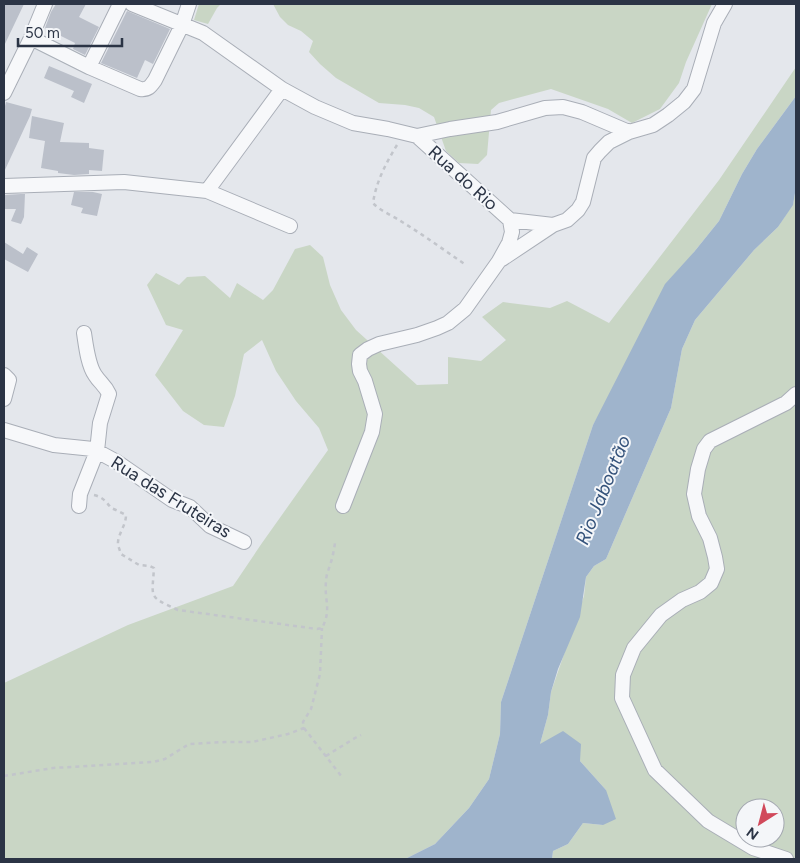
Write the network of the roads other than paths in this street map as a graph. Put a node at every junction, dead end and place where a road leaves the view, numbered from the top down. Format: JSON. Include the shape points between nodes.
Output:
{"nodes":[{"id":1,"x":45,"y":4,"type":"edge"},
{"id":2,"x":120,"y":4,"type":"edge"},
{"id":3,"x":132,"y":4,"type":"edge"},
{"id":4,"x":189,"y":4,"type":"edge"},
{"id":5,"x":724,"y":4,"type":"edge"},
{"id":6,"x":182,"y":25,"type":"junction"},
{"id":7,"x":30,"y":38,"type":"junction"},
{"id":8,"x":89,"y":67,"type":"junction"},
{"id":9,"x":282,"y":89,"type":"junction"},
{"id":10,"x":4,"y":93,"type":"edge"},
{"id":11,"x":629,"y":132,"type":"junction"},
{"id":12,"x":417,"y":136,"type":"junction"},
{"id":13,"x":4,"y":186,"type":"edge"},
{"id":14,"x":207,"y":191,"type":"junction"},
{"id":15,"x":510,"y":220,"type":"junction"},
{"id":16,"x":553,"y":224,"type":"junction"},
{"id":17,"x":290,"y":226,"type":"dead end"},
{"id":18,"x":500,"y":260,"type":"junction"},
{"id":19,"x":84,"y":333,"type":"dead end"},
{"id":20,"x":4,"y":375,"type":"edge"},
{"id":21,"x":796,"y":394,"type":"edge"},
{"id":22,"x":4,"y":399,"type":"edge"},
{"id":23,"x":4,"y":430,"type":"edge"},
{"id":24,"x":97,"y":451,"type":"junction"},
{"id":25,"x":79,"y":506,"type":"dead end"},
{"id":26,"x":343,"y":506,"type":"dead end"},
{"id":27,"x":244,"y":542,"type":"dead end"},
{"id":28,"x":786,"y":859,"type":"edge"}],
"edges":[{"from":1,"to":7,"type":"street"},
{"from":2,"to":8,"type":"street"},
{"from":3,"to":6,"type":"street"},
{"from":4,"to":6,"type":"street"},
{"from":5,"to":11,"type":"street","via":[[714,23],[694,89],[684,102],[653,125]]},
{"from":6,"to":8,"type":"street","via":[[155,80],[146,90]]},
{"from":6,"to":9,"type":"street","via":[[203,33]]},
{"from":7,"to":8,"type":"street"},
{"from":7,"to":10,"type":"street"},
{"from":9,"to":12,"type":"street","via":[[353,123]]},
{"from":9,"to":14,"type":"street"},
{"from":11,"to":12,"type":"street","via":[[563,107],[545,108],[496,122]]},
{"from":11,"to":16,"type":"street","via":[[609,142],[594,158],[583,202],[567,220]]},
{"from":12,"to":15,"type":"street","name":"Rua do Rio"},
{"from":13,"to":14,"type":"street","via":[[124,182]]},
{"from":14,"to":17,"type":"street"},
{"from":15,"to":16,"type":"street","name":"Rua do Rio"},
{"from":15,"to":18,"type":"street","name":"Rua do Rio","via":[[512,232]]},
{"from":16,"to":18,"type":"street"},
{"from":18,"to":26,"type":"street","name":"Rua do Rio","via":[[466,309],[448,323],[379,344],[360,355],[358,364],[375,414],[372,432]]},
{"from":19,"to":24,"type":"street","name":"Rua das Fruteiras","via":[[94,373],[109,394],[100,424]]},
{"from":20,"to":22,"type":"street","via":[[8,380]]},
{"from":21,"to":28,"type":"street","via":[[786,403],[710,441],[704,449],[694,494],[717,568],[711,582],[661,615],[634,648],[623,675],[622,698],[654,770],[708,821],[753,848]]},
{"from":23,"to":24,"type":"street","name":"Rua das Fruteiras","via":[[54,445]]},
{"from":24,"to":25,"type":"street","name":"Rua das Fruteiras","via":[[81,491]]},
{"from":24,"to":27,"type":"street","name":"Rua das Fruteiras","via":[[172,500],[190,507],[210,526]]}]}
